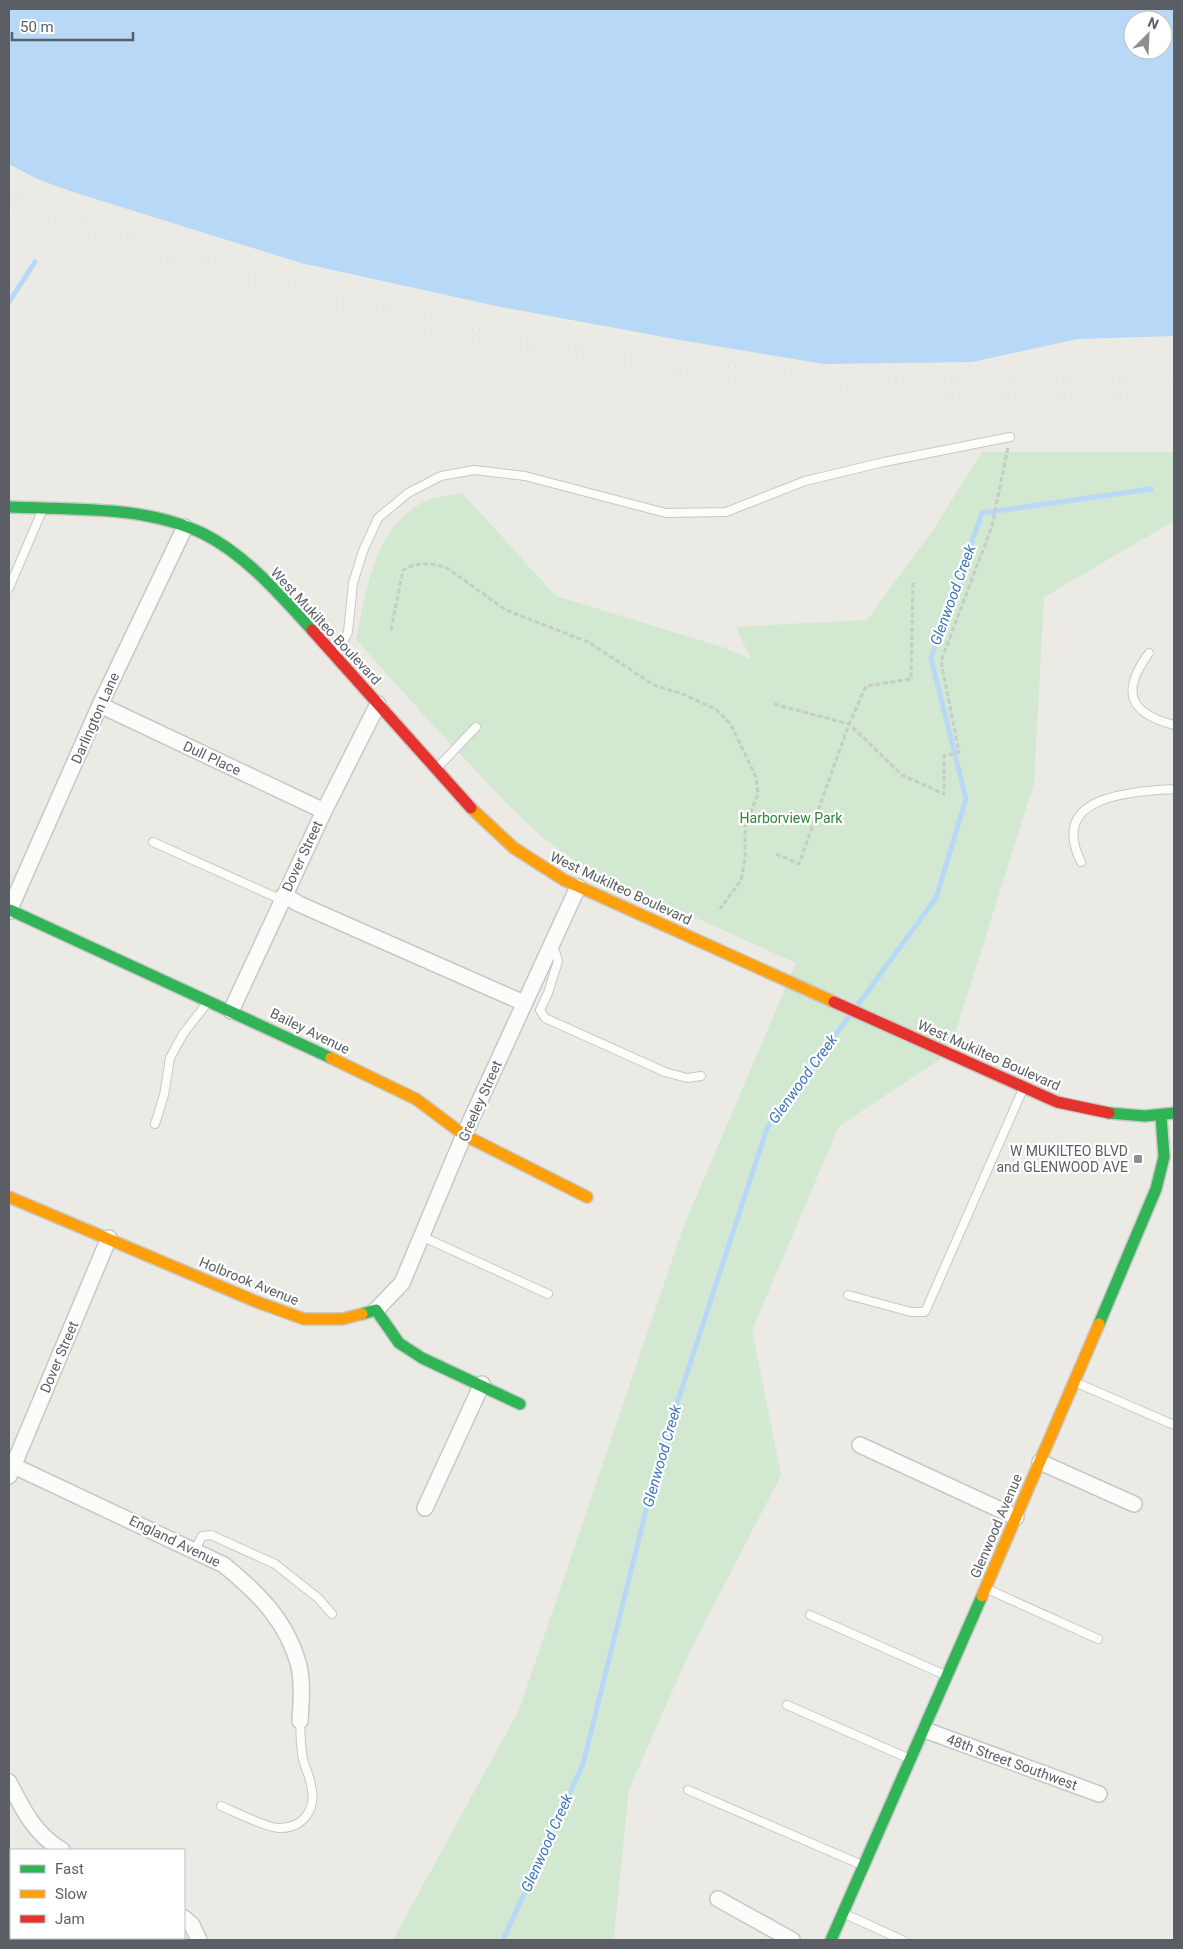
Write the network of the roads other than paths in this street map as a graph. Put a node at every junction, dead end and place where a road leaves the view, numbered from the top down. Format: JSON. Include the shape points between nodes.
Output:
{"nodes":[{"id":1,"x":1010,"y":437,"type":"road end"},
{"id":2,"x":9,"y":507,"type":"edge"},
{"id":3,"x":43,"y":509,"type":"junction"},
{"id":4,"x":185,"y":527,"type":"junction"},
{"id":5,"x":9,"y":588,"type":"edge"},
{"id":6,"x":1149,"y":654,"type":"dead end"},
{"id":7,"x":336,"y":657,"type":"junction"},
{"id":8,"x":378,"y":704,"type":"junction"},
{"id":9,"x":100,"y":705,"type":"junction"},
{"id":10,"x":1174,"y":725,"type":"edge"},
{"id":11,"x":476,"y":727,"type":"dead end"},
{"id":12,"x":436,"y":770,"type":"junction"},
{"id":13,"x":1174,"y":789,"type":"edge"},
{"id":14,"x":324,"y":810,"type":"junction"},
{"id":15,"x":153,"y":842,"type":"dead end"},
{"id":16,"x":1082,"y":862,"type":"dead end"},
{"id":17,"x":578,"y":887,"type":"junction"},
{"id":18,"x":283,"y":898,"type":"junction"},
{"id":19,"x":9,"y":910,"type":"edge"},
{"id":20,"x":552,"y":943,"type":"junction"},
{"id":21,"x":210,"y":1001,"type":"junction"},
{"id":22,"x":524,"y":1003,"type":"junction"},
{"id":23,"x":231,"y":1010,"type":"junction"},
{"id":24,"x":701,"y":1076,"type":"dead end"},
{"id":25,"x":1024,"y":1087,"type":"junction"},
{"id":26,"x":1174,"y":1113,"type":"edge"},
{"id":27,"x":1161,"y":1116,"type":"junction"},
{"id":28,"x":155,"y":1124,"type":"dead end"},
{"id":29,"x":464,"y":1135,"type":"junction"},
{"id":30,"x":9,"y":1197,"type":"edge"},
{"id":31,"x":587,"y":1197,"type":"dead end"},
{"id":32,"x":421,"y":1236,"type":"junction"},
{"id":33,"x":109,"y":1238,"type":"junction"},
{"id":34,"x":548,"y":1294,"type":"dead end"},
{"id":35,"x":848,"y":1295,"type":"dead end"},
{"id":36,"x":376,"y":1310,"type":"junction"},
{"id":37,"x":1076,"y":1382,"type":"junction"},
{"id":38,"x":482,"y":1384,"type":"junction"},
{"id":39,"x":520,"y":1404,"type":"dead end"},
{"id":40,"x":1174,"y":1425,"type":"edge"},
{"id":41,"x":860,"y":1445,"type":"dead end"},
{"id":42,"x":1040,"y":1462,"type":"junction"},
{"id":43,"x":11,"y":1471,"type":"edge"},
{"id":44,"x":1134,"y":1504,"type":"dead end"},
{"id":45,"x":425,"y":1508,"type":"dead end"},
{"id":46,"x":1016,"y":1517,"type":"junction"},
{"id":47,"x":195,"y":1550,"type":"junction"},
{"id":48,"x":986,"y":1588,"type":"junction"},
{"id":49,"x":332,"y":1614,"type":"dead end"},
{"id":50,"x":810,"y":1616,"type":"dead end"},
{"id":51,"x":1098,"y":1639,"type":"dead end"},
{"id":52,"x":948,"y":1677,"type":"junction"},
{"id":53,"x":787,"y":1705,"type":"dead end"},
{"id":54,"x":300,"y":1721,"type":"joint"},
{"id":55,"x":925,"y":1730,"type":"junction"},
{"id":56,"x":912,"y":1760,"type":"junction"},
{"id":57,"x":9,"y":1782,"type":"edge"},
{"id":58,"x":688,"y":1790,"type":"dead end"},
{"id":59,"x":1098,"y":1794,"type":"dead end"},
{"id":60,"x":221,"y":1806,"type":"dead end"},
{"id":61,"x":60,"y":1849,"type":"edge"},
{"id":62,"x":864,"y":1866,"type":"junction"},
{"id":63,"x":718,"y":1899,"type":"dead end"},
{"id":64,"x":843,"y":1913,"type":"junction"},
{"id":65,"x":185,"y":1919,"type":"edge"},
{"id":66,"x":199,"y":1940,"type":"edge"},
{"id":67,"x":792,"y":1940,"type":"edge"},
{"id":68,"x":831,"y":1940,"type":"edge"},
{"id":69,"x":902,"y":1940,"type":"edge"}],
"edges":[{"from":1,"to":7,"type":"lane","via":[[805,481],[726,512],[666,513],[525,476],[474,470],[441,476],[408,493],[378,518],[353,583],[348,632]]},
{"from":2,"to":3,"type":"street","name":"West Mukilteo Boulevard"},
{"from":3,"to":4,"type":"street","name":"West Mukilteo Boulevard","via":[[152,517]]},
{"from":3,"to":5,"type":"lane"},
{"from":4,"to":7,"type":"street","name":"West Mukilteo Boulevard","via":[[221,545],[247,564]]},
{"from":4,"to":9,"type":"street","name":"Darlington Lane"},
{"from":6,"to":10,"type":"lane","via":[[1137,669],[1131,695],[1135,706],[1146,715]]},
{"from":7,"to":8,"type":"street","name":"West Mukilteo Boulevard"},
{"from":8,"to":12,"type":"street","name":"West Mukilteo Boulevard"},
{"from":8,"to":14,"type":"street","name":"Dover Street"},
{"from":9,"to":14,"type":"street","name":"Dull Place"},
{"from":9,"to":19,"type":"street","name":"Darlington Lane"},
{"from":11,"to":12,"type":"lane"},
{"from":12,"to":17,"type":"street","name":"West Mukilteo Boulevard","via":[[501,839]]},
{"from":13,"to":16,"type":"lane","via":[[1128,792],[1098,800],[1087,809],[1074,829],[1075,848]]},
{"from":14,"to":18,"type":"street","name":"Dover Street"},
{"from":15,"to":18,"type":"lane"},
{"from":17,"to":20,"type":"street","name":"Greeley Street"},
{"from":17,"to":25,"type":"street","name":"West Mukilteo Boulevard"},
{"from":18,"to":22,"type":"street"},
{"from":18,"to":23,"type":"street","name":"Dover Street"},
{"from":19,"to":21,"type":"street","name":"Bailey Avenue"},
{"from":20,"to":22,"type":"street","name":"Greeley Street"},
{"from":20,"to":24,"type":"lane","via":[[558,961],[540,1010],[545,1018],[664,1072],[687,1078]]},
{"from":21,"to":23,"type":"street","name":"Bailey Avenue"},
{"from":21,"to":28,"type":"lane","via":[[183,1034],[170,1058]]},
{"from":22,"to":29,"type":"street","name":"Greeley Street"},
{"from":23,"to":29,"type":"street","name":"Bailey Avenue","via":[[416,1099]]},
{"from":25,"to":27,"type":"street","name":"West Mukilteo Boulevard","via":[[1057,1102],[1115,1115]]},
{"from":25,"to":35,"type":"lane","via":[[925,1312],[911,1312]]},
{"from":26,"to":27,"type":"street","name":"West Mukilteo Boulevard"},
{"from":27,"to":37,"type":"street","name":"Glenwood Avenue","via":[[1164,1157],[1156,1189]]},
{"from":29,"to":31,"type":"street","name":"Bailey Avenue"},
{"from":29,"to":32,"type":"street","name":"Greeley Street"},
{"from":30,"to":33,"type":"street","name":"Holbrook Avenue"},
{"from":32,"to":34,"type":"lane"},
{"from":32,"to":36,"type":"street","name":"Greeley Street","via":[[402,1283]]},
{"from":33,"to":36,"type":"street","name":"Holbrook Avenue","via":[[256,1302],[304,1319],[342,1319]]},
{"from":33,"to":43,"type":"street","name":"Dover Street"},
{"from":36,"to":38,"type":"street","via":[[399,1343],[422,1358]]},
{"from":37,"to":40,"type":"lane"},
{"from":37,"to":42,"type":"street","name":"Glenwood Avenue"},
{"from":38,"to":39,"type":"street"},
{"from":38,"to":45,"type":"street"},
{"from":41,"to":46,"type":"street"},
{"from":42,"to":44,"type":"street"},
{"from":42,"to":46,"type":"street","name":"Glenwood Avenue"},
{"from":43,"to":47,"type":"street","name":"England Avenue"},
{"from":46,"to":48,"type":"street","name":"Glenwood Avenue"},
{"from":47,"to":49,"type":"lane","via":[[202,1536],[211,1535],[275,1564],[318,1598]]},
{"from":47,"to":54,"type":"street","name":"England Avenue","via":[[224,1565],[269,1605],[288,1636],[299,1667]]},
{"from":48,"to":51,"type":"lane"},
{"from":48,"to":52,"type":"street","name":"Glenwood Avenue"},
{"from":50,"to":52,"type":"lane"},
{"from":52,"to":55,"type":"street","name":"Glenwood Avenue"},
{"from":53,"to":56,"type":"lane"},
{"from":54,"to":60,"type":"lane","via":[[301,1748],[312,1785],[313,1803],[304,1820],[290,1827],[277,1828]]},
{"from":55,"to":56,"type":"street","name":"Glenwood Avenue"},
{"from":55,"to":59,"type":"street","name":"48th Street Southwest"},
{"from":56,"to":62,"type":"street","name":"Glenwood Avenue"},
{"from":57,"to":61,"type":"street","via":[[28,1818],[51,1844]]},
{"from":58,"to":62,"type":"lane"},
{"from":62,"to":64,"type":"street","name":"Glenwood Avenue"},
{"from":63,"to":67,"type":"street"},
{"from":64,"to":68,"type":"street","name":"Glenwood Avenue"},
{"from":64,"to":69,"type":"lane"},
{"from":65,"to":66,"type":"street"}]}
